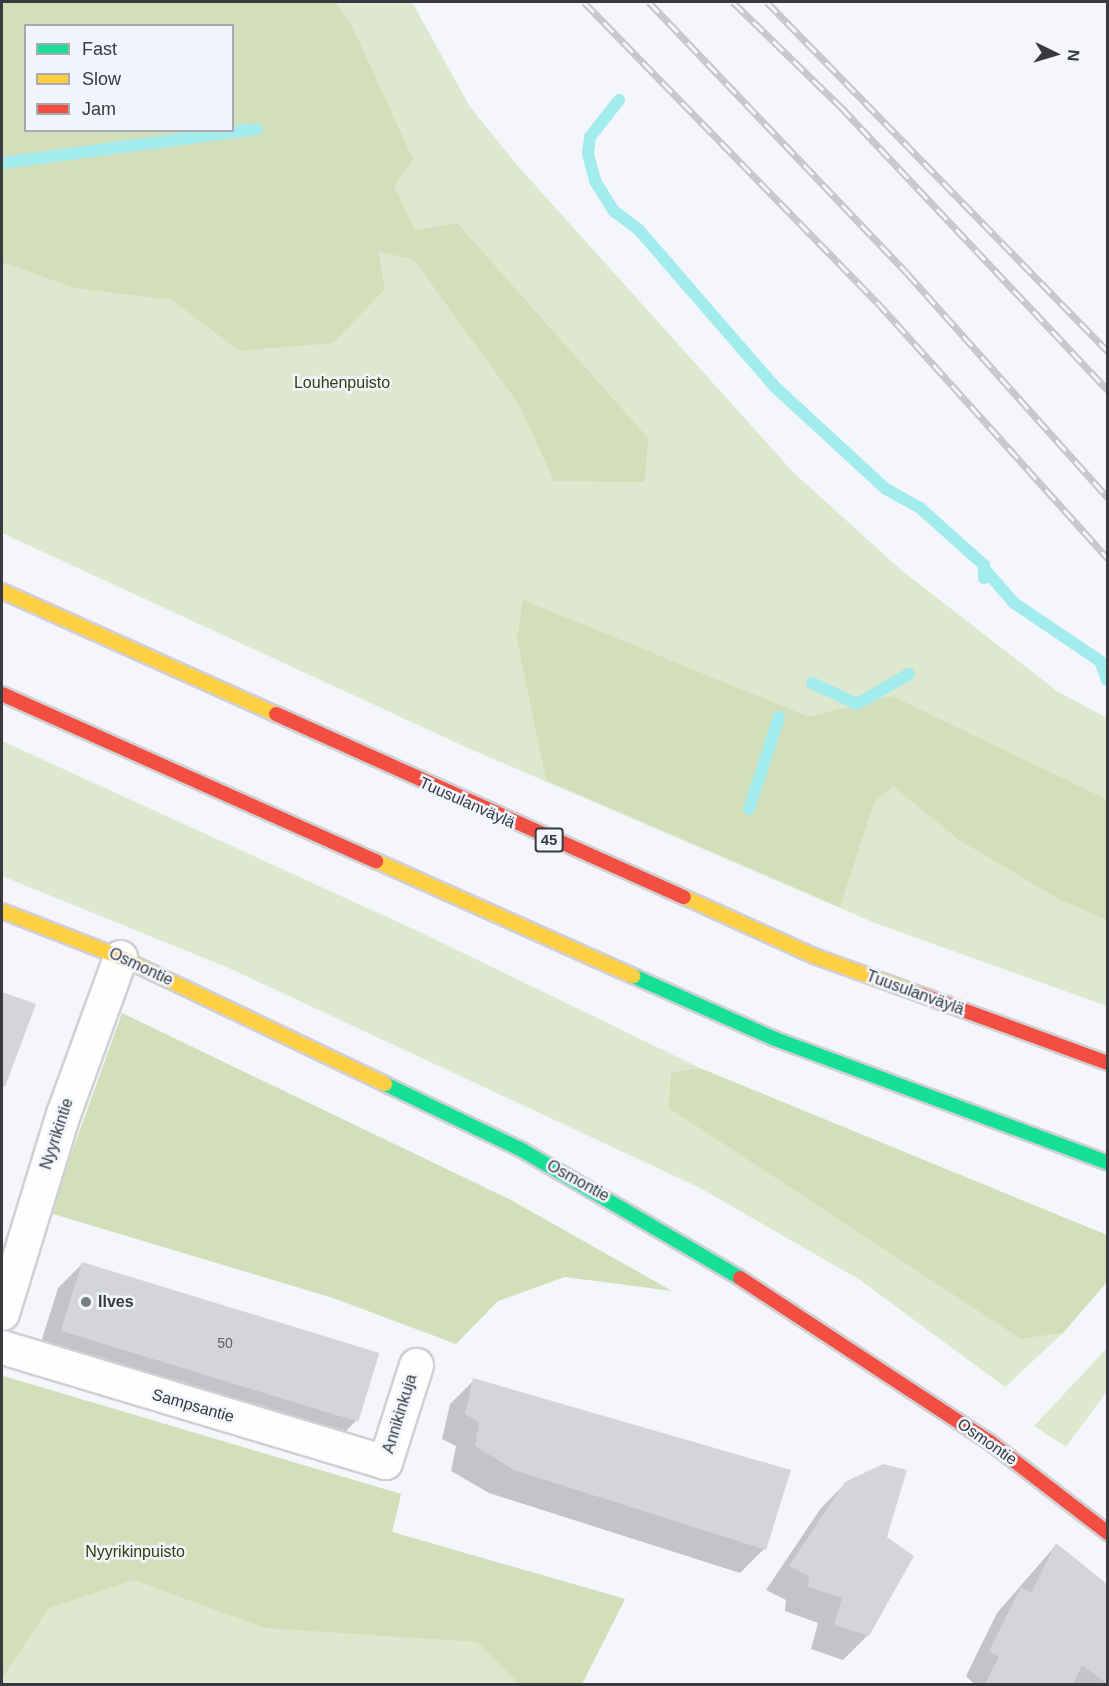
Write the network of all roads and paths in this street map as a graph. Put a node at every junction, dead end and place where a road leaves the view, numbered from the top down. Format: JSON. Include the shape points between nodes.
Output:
{"nodes":[{"id":1,"x":2,"y":591,"type":"edge"},
{"id":2,"x":2,"y":694,"type":"edge"},
{"id":3,"x":2,"y":911,"type":"edge"},
{"id":4,"x":120,"y":957,"type":"junction"},
{"id":5,"x":1107,"y":1063,"type":"edge"},
{"id":6,"x":1054,"y":1147,"type":"junction"},
{"id":7,"x":1107,"y":1163,"type":"edge"},
{"id":8,"x":1107,"y":1174,"type":"edge"},
{"id":9,"x":2,"y":1313,"type":"edge"},
{"id":10,"x":2,"y":1347,"type":"edge"},
{"id":11,"x":416,"y":1365,"type":"dead end"},
{"id":12,"x":385,"y":1462,"type":"joint"},
{"id":13,"x":1107,"y":1533,"type":"edge"}],
"edges":[{"from":1,"to":5,"type":"main road","name":"Tuusulanväylä","number":"45","via":[[814,956]]},
{"from":2,"to":6,"type":"main road","via":[[775,1039]]},
{"from":3,"to":4,"type":"main road","name":"Osmontie"},
{"from":4,"to":9,"type":"street","name":"Nyyrikintie","via":[[63,1114]]},
{"from":4,"to":13,"type":"main road","name":"Osmontie","via":[[522,1150],[654,1223],[974,1432]]},
{"from":6,"to":7,"type":"main road"},
{"from":6,"to":8,"type":"main road"},
{"from":10,"to":12,"type":"street","name":"Sampsantie"},
{"from":11,"to":12,"type":"street","name":"Annikinkuja"}]}
